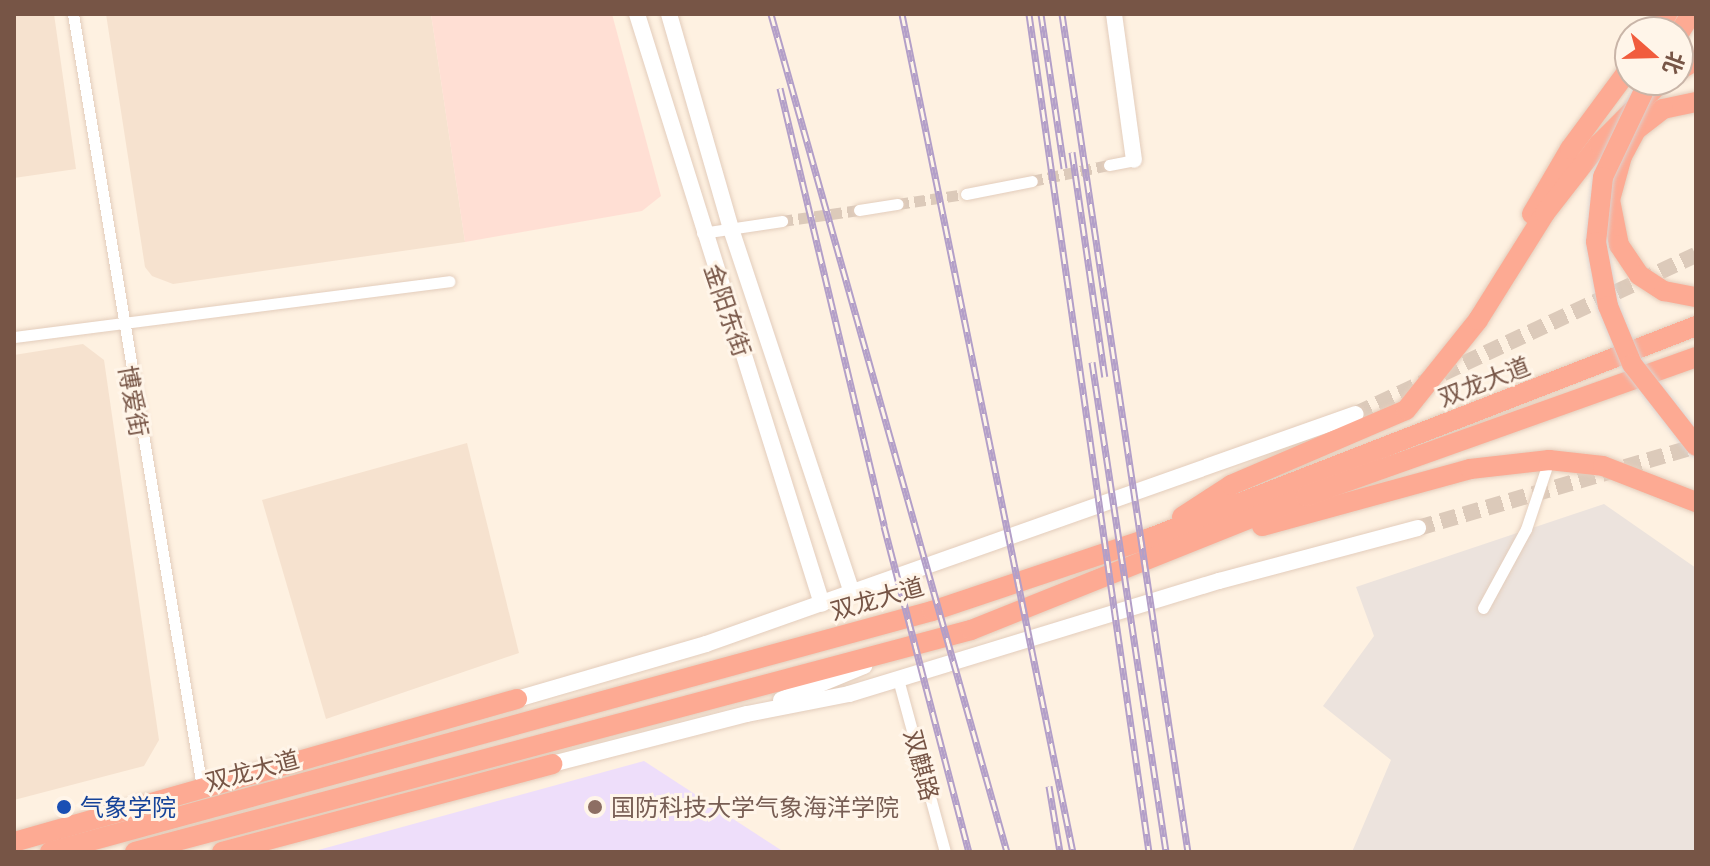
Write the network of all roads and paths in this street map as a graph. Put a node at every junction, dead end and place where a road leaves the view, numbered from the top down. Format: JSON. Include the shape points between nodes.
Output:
{"nodes":[{"id":1,"x":73,"y":14,"type":"edge"},
{"id":2,"x":637,"y":14,"type":"edge"},
{"id":3,"x":669,"y":14,"type":"edge"},
{"id":4,"x":1114,"y":14,"type":"edge"},
{"id":5,"x":1614,"y":91,"type":"edge"},
{"id":6,"x":1641,"y":96,"type":"edge"},
{"id":7,"x":1647,"y":96,"type":"edge"},
{"id":8,"x":1696,"y":102,"type":"edge"},
{"id":9,"x":1134,"y":160,"type":"joint"},
{"id":10,"x":1109,"y":165,"type":"tunnel mouth"},
{"id":11,"x":1032,"y":181,"type":"tunnel mouth"},
{"id":12,"x":966,"y":194,"type":"tunnel mouth"},
{"id":13,"x":898,"y":204,"type":"tunnel mouth"},
{"id":14,"x":859,"y":210,"type":"tunnel mouth"},
{"id":15,"x":782,"y":221,"type":"tunnel mouth"},
{"id":16,"x":731,"y":229,"type":"junction"},
{"id":17,"x":702,"y":233,"type":"junction"},
{"id":18,"x":449,"y":281,"type":"dead end"},
{"id":19,"x":1498,"y":284,"type":"junction"},
{"id":20,"x":1696,"y":297,"type":"edge"},
{"id":21,"x":120,"y":323,"type":"junction"},
{"id":22,"x":1696,"y":326,"type":"edge"},
{"id":23,"x":14,"y":337,"type":"edge"},
{"id":24,"x":1696,"y":357,"type":"edge"},
{"id":25,"x":1356,"y":414,"type":"tunnel mouth"},
{"id":26,"x":1696,"y":446,"type":"edge"},
{"id":27,"x":1549,"y":460,"type":"junction"},
{"id":28,"x":1696,"y":502,"type":"edge"},
{"id":29,"x":1418,"y":528,"type":"tunnel mouth"},
{"id":30,"x":1150,"y":538,"type":"junction"},
{"id":31,"x":1163,"y":556,"type":"junction"},
{"id":32,"x":852,"y":593,"type":"junction"},
{"id":33,"x":822,"y":604,"type":"junction"},
{"id":34,"x":1483,"y":608,"type":"dead end"},
{"id":35,"x":914,"y":646,"type":"junction"},
{"id":36,"x":898,"y":679,"type":"junction"},
{"id":37,"x":517,"y":699,"type":"joint"},
{"id":38,"x":747,"y":714,"type":"junction"},
{"id":39,"x":552,"y":764,"type":"joint"},
{"id":40,"x":202,"y":787,"type":"junction"},
{"id":41,"x":14,"y":842,"type":"edge"},
{"id":42,"x":50,"y":852,"type":"edge"},
{"id":43,"x":135,"y":852,"type":"edge"},
{"id":44,"x":222,"y":852,"type":"edge"},
{"id":45,"x":945,"y":852,"type":"edge"}],
"edges":[{"from":1,"to":21,"type":"street","name":"博爱街"},
{"from":2,"to":17,"type":"street","name":"金阳东街"},
{"from":3,"to":16,"type":"street","name":"金阳东街"},
{"from":4,"to":9,"type":"street"},
{"from":5,"to":19,"type":"highway","via":[[1549,183]]},
{"from":6,"to":26,"type":"highway","bridge":true,"via":[[1603,177],[1598,258],[1608,306],[1632,364]]},
{"from":7,"to":19,"type":"highway","bridge":true,"via":[[1599,144]]},
{"from":8,"to":20,"type":"highway","via":[[1663,109],[1636,130],[1610,200],[1619,245],[1639,275],[1664,291]]},
{"from":9,"to":10,"type":"street"},
{"from":11,"to":12,"type":"street"},
{"from":13,"to":14,"type":"street"},
{"from":15,"to":16,"type":"street"},
{"from":16,"to":17,"type":"street"},
{"from":16,"to":32,"type":"street","name":"金阳东街"},
{"from":17,"to":33,"type":"street","name":"金阳东街"},
{"from":18,"to":21,"type":"street"},
{"from":19,"to":30,"type":"highway","via":[[1478,320],[1406,410],[1231,485]]},
{"from":21,"to":23,"type":"street"},
{"from":21,"to":40,"type":"street","name":"博爱街"},
{"from":22,"to":30,"type":"highway","name":"双龙大道"},
{"from":24,"to":31,"type":"highway","name":"双龙大道","via":[[1306,496]]},
{"from":25,"to":32,"type":"street"},
{"from":27,"to":28,"type":"highway","via":[[1603,466]]},
{"from":27,"to":31,"type":"highway","via":[[1470,469]]},
{"from":27,"to":34,"type":"street","via":[[1526,529]]},
{"from":29,"to":36,"type":"street","via":[[1219,581]]},
{"from":30,"to":42,"type":"highway","name":"双龙大道","via":[[932,611]]},
{"from":31,"to":35,"type":"highway","name":"双龙大道","via":[[971,630]]},
{"from":32,"to":33,"type":"street"},
{"from":33,"to":37,"type":"street"},
{"from":35,"to":38,"type":"street"},
{"from":35,"to":43,"type":"highway","name":"双龙大道"},
{"from":36,"to":38,"type":"street"},
{"from":36,"to":45,"type":"street","name":"双麒路"},
{"from":37,"to":40,"type":"highway","name":"双龙大道"},
{"from":38,"to":39,"type":"street"},
{"from":39,"to":44,"type":"highway"},
{"from":40,"to":41,"type":"highway","name":"双龙大道"}]}
